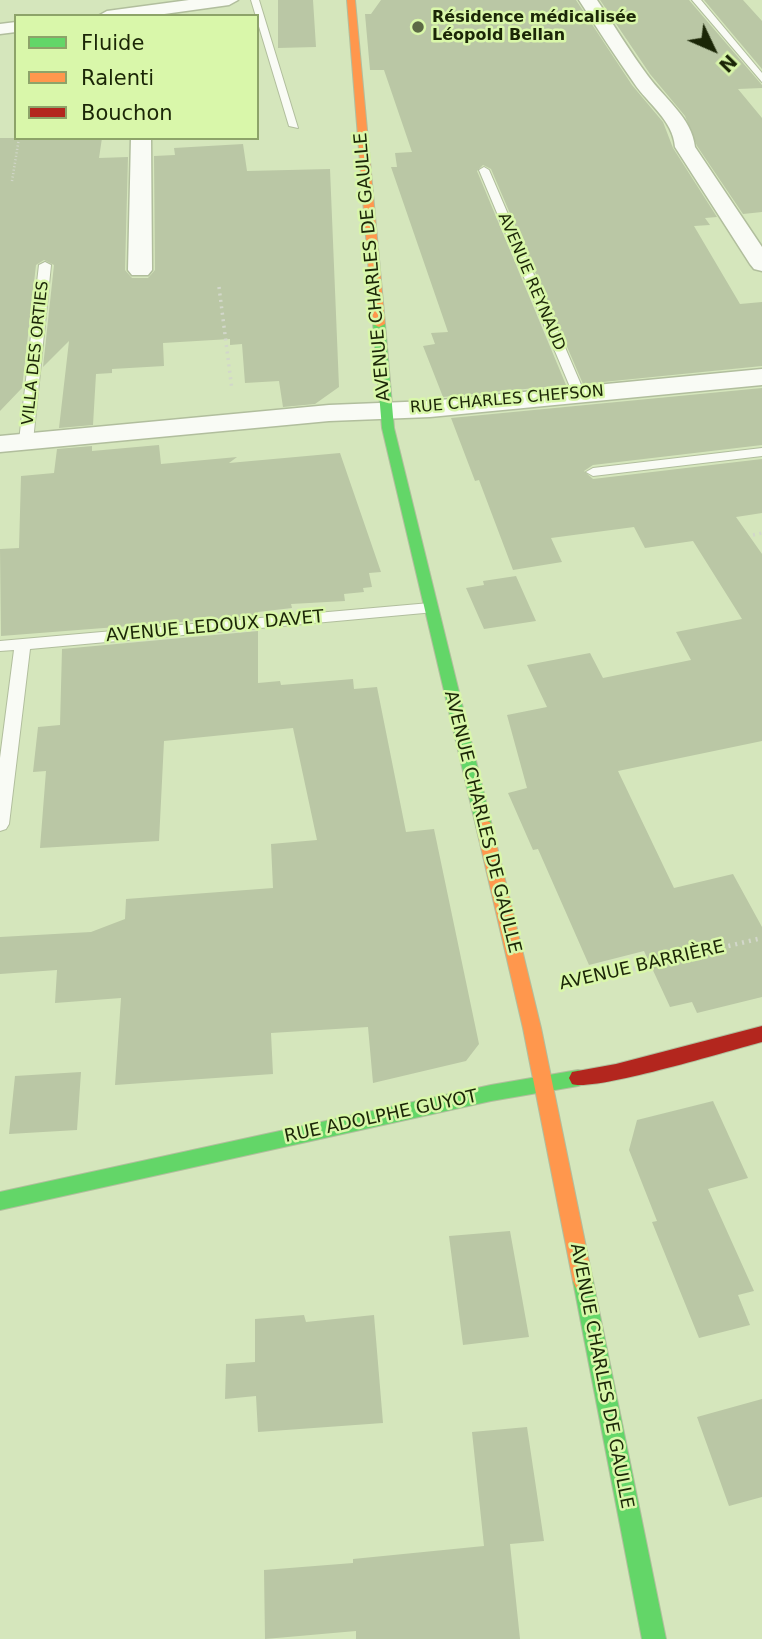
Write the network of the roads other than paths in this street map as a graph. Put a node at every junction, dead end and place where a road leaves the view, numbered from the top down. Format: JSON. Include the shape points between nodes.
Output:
{"nodes":[{"id":1,"x":229,"y":0,"type":"edge"},
{"id":2,"x":255,"y":0,"type":"edge"},
{"id":3,"x":351,"y":0,"type":"edge"},
{"id":4,"x":588,"y":0,"type":"edge"},
{"id":5,"x":696,"y":0,"type":"edge"},
{"id":6,"x":142,"y":13,"type":"edge"},
{"id":7,"x":762,"y":79,"type":"edge"},
{"id":8,"x":294,"y":126,"type":"dead end"},
{"id":9,"x":141,"y":140,"type":"edge"},
{"id":10,"x":484,"y":170,"type":"dead end"},
{"id":11,"x":762,"y":264,"type":"edge"},
{"id":12,"x":45,"y":265,"type":"dead end"},
{"id":13,"x":140,"y":270,"type":"dead end"},
{"id":14,"x":762,"y":377,"type":"edge"},
{"id":15,"x":579,"y":394,"type":"junction"},
{"id":16,"x":384,"y":409,"type":"junction"},
{"id":17,"x":13,"y":443,"type":"edge"},
{"id":18,"x":762,"y":452,"type":"edge"},
{"id":19,"x":593,"y":472,"type":"dead end"},
{"id":20,"x":430,"y":608,"type":"junction"},
{"id":21,"x":23,"y":644,"type":"junction"},
{"id":22,"x":0,"y":646,"type":"edge"},
{"id":23,"x":0,"y":824,"type":"edge"},
{"id":24,"x":762,"y":1034,"type":"edge"},
{"id":25,"x":544,"y":1083,"type":"junction"},
{"id":26,"x":0,"y":1201,"type":"edge"},
{"id":27,"x":654,"y":1639,"type":"edge"}],
"edges":[{"from":1,"to":6,"type":"street"},
{"from":2,"to":8,"type":"lane"},
{"from":3,"to":16,"type":"street","name":"AVENUE CHARLES DE GAULLE"},
{"from":4,"to":11,"type":"street","via":[[684,136],[685,147]]},
{"from":5,"to":7,"type":"lane"},
{"from":9,"to":13,"type":"street"},
{"from":10,"to":15,"type":"lane","name":"AVENUE REYNAUD"},
{"from":12,"to":17,"type":"lane","name":"VILLA DES ORTIES"},
{"from":14,"to":15,"type":"street","name":"RUE CHARLES CHEFSON"},
{"from":15,"to":16,"type":"street","name":"RUE CHARLES CHEFSON","via":[[430,409]]},
{"from":16,"to":17,"type":"street","name":"RUE CHARLES CHEFSON"},
{"from":16,"to":20,"type":"street","name":"AVENUE CHARLES DE GAULLE"},
{"from":18,"to":19,"type":"lane"},
{"from":20,"to":21,"type":"lane","name":"AVENUE LEDOUX DAVET"},
{"from":20,"to":25,"type":"street","name":"AVENUE CHARLES DE GAULLE"},
{"from":21,"to":22,"type":"lane","name":"AVENUE LEDOUX DAVET"},
{"from":21,"to":23,"type":"lane"},
{"from":24,"to":25,"type":"street","name":"RUE ADOLPHE GUYOT","via":[[616,1072]]},
{"from":25,"to":26,"type":"street","name":"RUE ADOLPHE GUYOT"},
{"from":25,"to":27,"type":"street","name":"AVENUE CHARLES DE GAULLE"}]}
